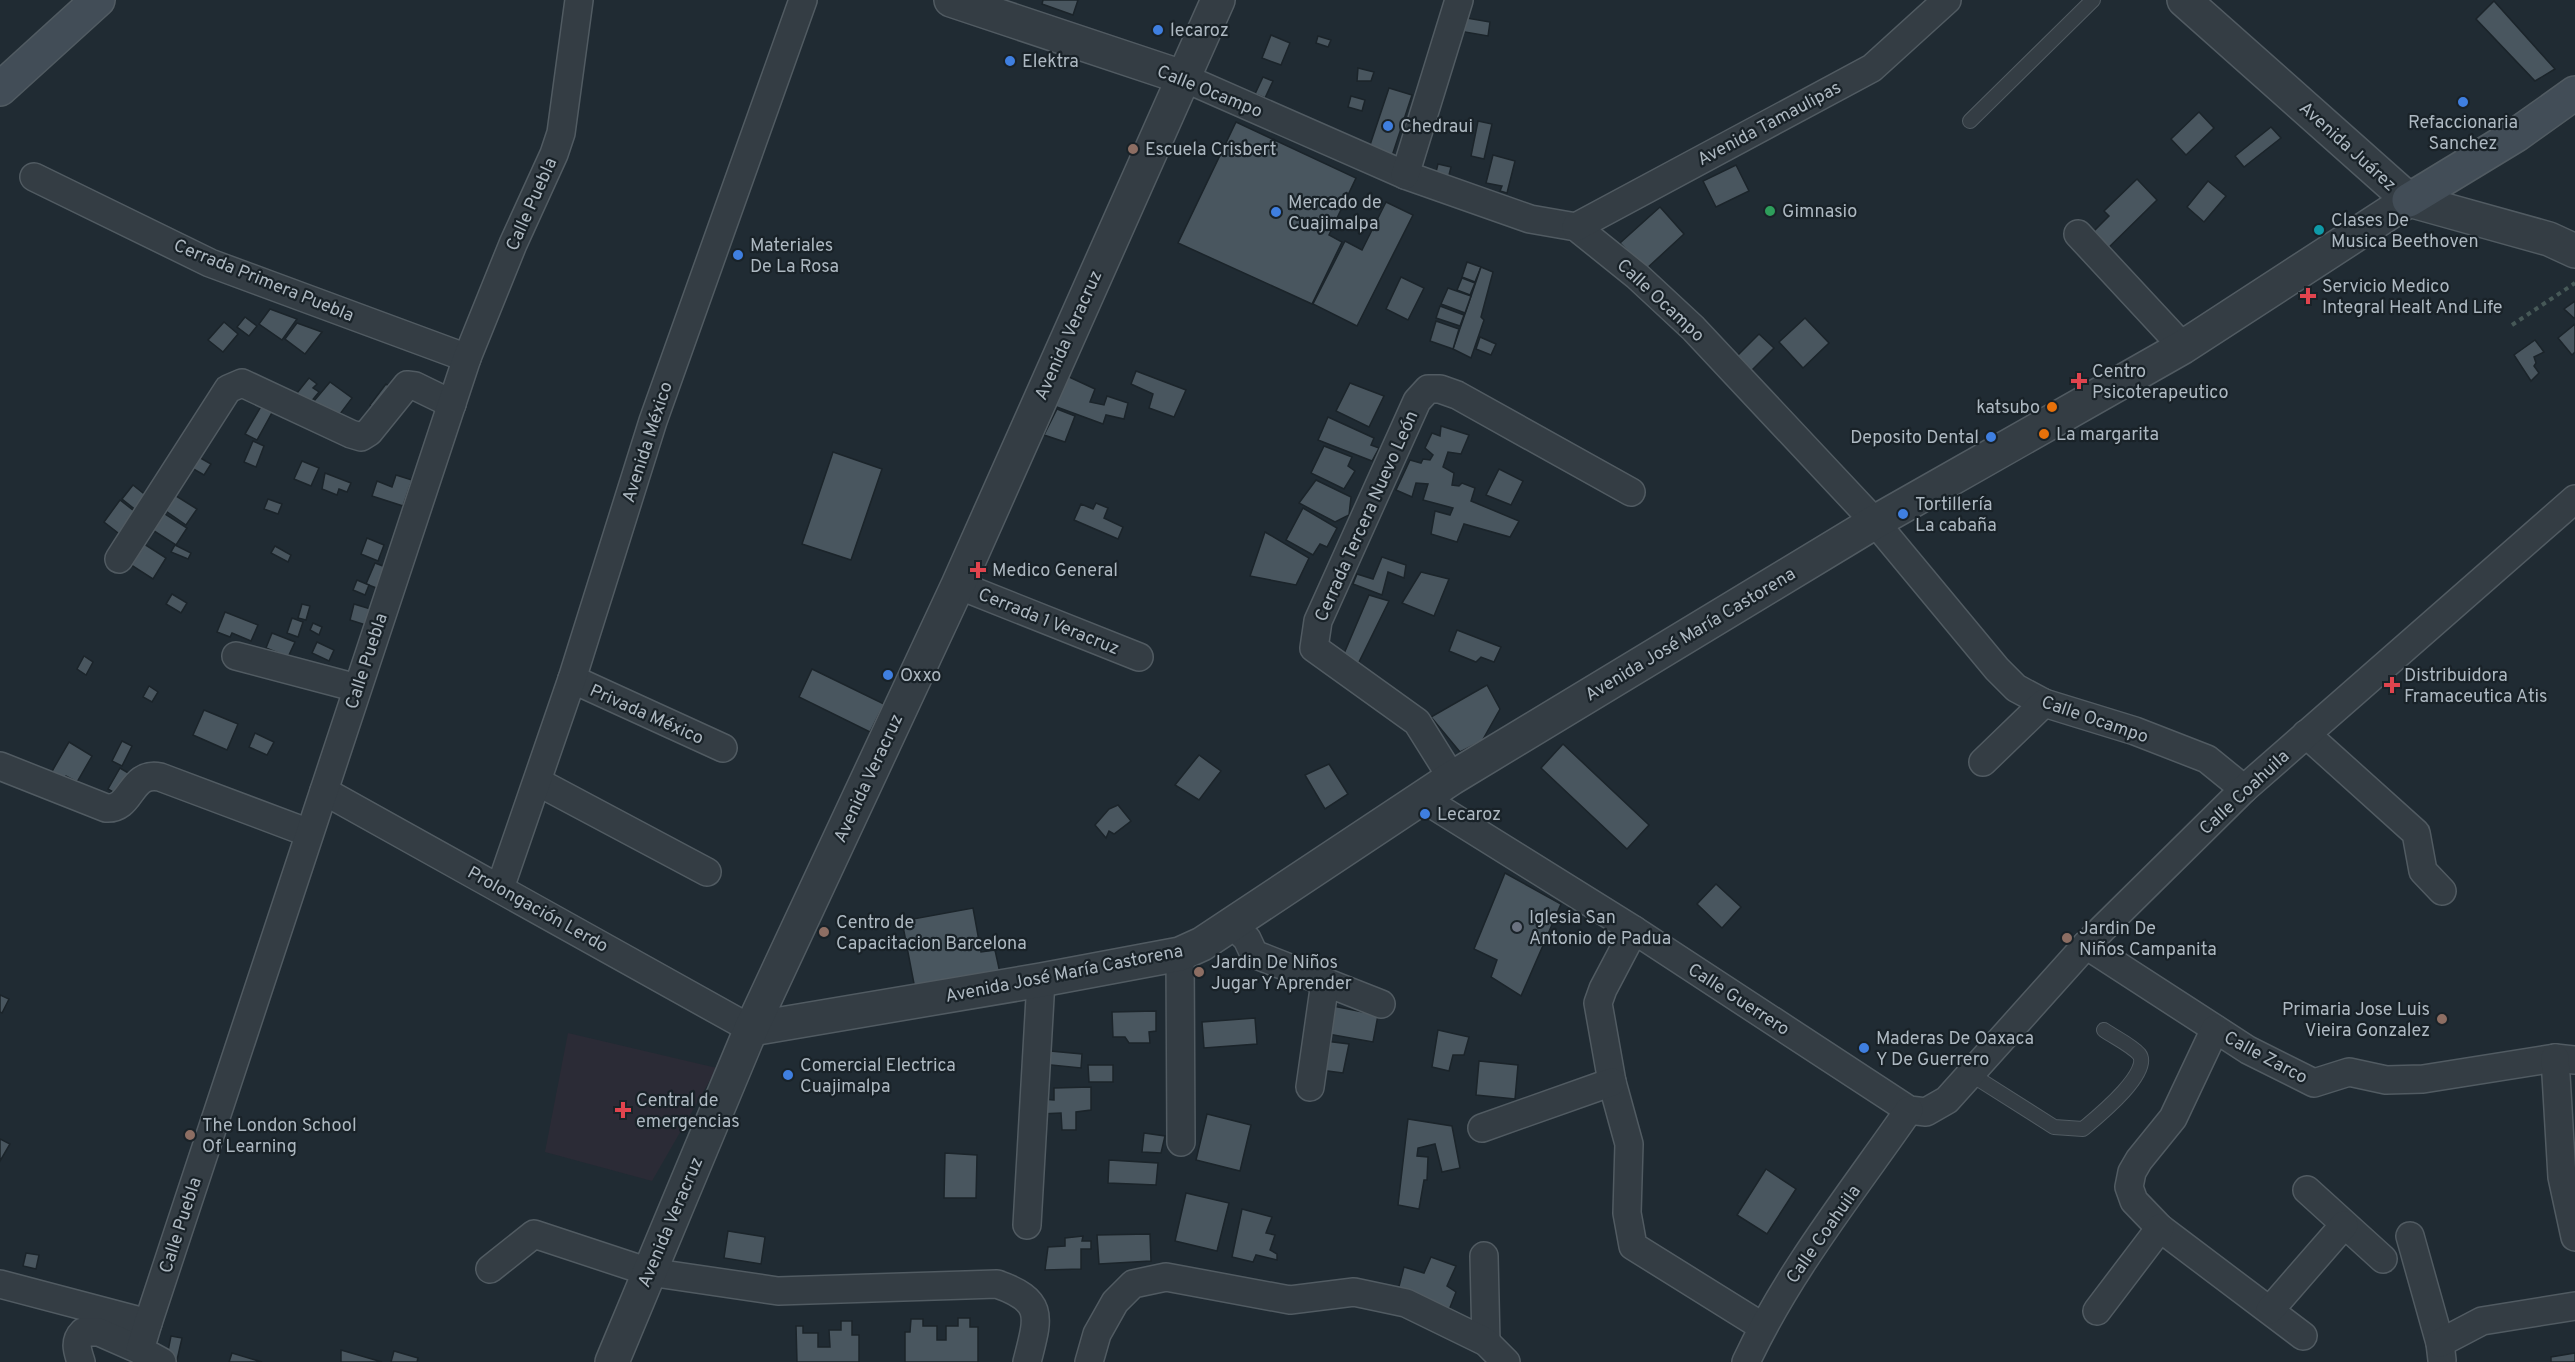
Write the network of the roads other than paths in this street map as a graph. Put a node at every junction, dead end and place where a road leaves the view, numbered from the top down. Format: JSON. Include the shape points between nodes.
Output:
{"nodes":[{"id":1,"x":579,"y":0,"type":"edge"},
{"id":2,"x":803,"y":0,"type":"edge"},
{"id":3,"x":951,"y":0,"type":"edge"},
{"id":4,"x":1218,"y":0,"type":"edge"},
{"id":5,"x":1459,"y":0,"type":"edge"},
{"id":6,"x":1947,"y":0,"type":"edge"},
{"id":7,"x":2093,"y":0,"type":"edge"},
{"id":8,"x":2184,"y":0,"type":"edge"},
{"id":9,"x":89,"y":3,"type":"edge"},
{"id":10,"x":1182,"y":77,"type":"junction"},
{"id":11,"x":0,"y":89,"type":"edge"},
{"id":12,"x":2575,"y":93,"type":"edge"},
{"id":13,"x":1970,"y":121,"type":"dead end"},
{"id":14,"x":1405,"y":175,"type":"junction"},
{"id":15,"x":34,"y":177,"type":"dead end"},
{"id":16,"x":2409,"y":200,"type":"junction"},
{"id":17,"x":1576,"y":227,"type":"junction"},
{"id":18,"x":2078,"y":234,"type":"dead end"},
{"id":19,"x":2575,"y":251,"type":"edge"},
{"id":20,"x":2183,"y":347,"type":"junction"},
{"id":21,"x":467,"y":358,"type":"junction"},
{"id":22,"x":452,"y":404,"type":"junction"},
{"id":23,"x":1631,"y":492,"type":"dead end"},
{"id":24,"x":2575,"y":499,"type":"edge"},
{"id":25,"x":1875,"y":522,"type":"junction"},
{"id":26,"x":119,"y":560,"type":"dead end"},
{"id":27,"x":958,"y":585,"type":"junction"},
{"id":28,"x":236,"y":656,"type":"dead end"},
{"id":29,"x":1139,"y":657,"type":"dead end"},
{"id":30,"x":572,"y":680,"type":"junction"},
{"id":31,"x":357,"y":688,"type":"junction"},
{"id":32,"x":2044,"y":703,"type":"junction"},
{"id":33,"x":2306,"y":734,"type":"junction"},
{"id":34,"x":723,"y":748,"type":"dead end"},
{"id":35,"x":1983,"y":762,"type":"dead end"},
{"id":36,"x":0,"y":766,"type":"edge"},
{"id":37,"x":1452,"y":778,"type":"junction"},
{"id":38,"x":538,"y":782,"type":"junction"},
{"id":39,"x":2244,"y":789,"type":"junction"},
{"id":40,"x":324,"y":791,"type":"junction"},
{"id":41,"x":1422,"y":798,"type":"junction"},
{"id":42,"x":309,"y":833,"type":"junction"},
{"id":43,"x":707,"y":872,"type":"dead end"},
{"id":44,"x":500,"y":888,"type":"junction"},
{"id":45,"x":2442,"y":891,"type":"dead end"},
{"id":46,"x":1232,"y":924,"type":"junction"},
{"id":47,"x":1634,"y":930,"type":"junction"},
{"id":48,"x":2086,"y":945,"type":"junction"},
{"id":49,"x":1180,"y":954,"type":"junction"},
{"id":50,"x":1041,"y":980,"type":"junction"},
{"id":51,"x":1325,"y":982,"type":"junction"},
{"id":52,"x":1381,"y":1004,"type":"dead end"},
{"id":53,"x":751,"y":1029,"type":"junction"},
{"id":54,"x":2215,"y":1029,"type":"junction"},
{"id":55,"x":2104,"y":1030,"type":"dead end"},
{"id":56,"x":2565,"y":1059,"type":"edge"},
{"id":57,"x":1972,"y":1075,"type":"junction"},
{"id":58,"x":1612,"y":1082,"type":"junction"},
{"id":59,"x":1310,"y":1087,"type":"dead end"},
{"id":60,"x":1909,"y":1110,"type":"junction"},
{"id":61,"x":1482,"y":1128,"type":"dead end"},
{"id":62,"x":1181,"y":1142,"type":"dead end"},
{"id":63,"x":2307,"y":1190,"type":"dead end"},
{"id":64,"x":1027,"y":1225,"type":"dead end"},
{"id":65,"x":2344,"y":1225,"type":"junction"},
{"id":66,"x":2160,"y":1228,"type":"junction"},
{"id":67,"x":2410,"y":1236,"type":"dead end"},
{"id":68,"x":2575,"y":1237,"type":"edge"},
{"id":69,"x":1484,"y":1256,"type":"dead end"},
{"id":70,"x":2382,"y":1259,"type":"dead end"},
{"id":71,"x":490,"y":1269,"type":"dead end"},
{"id":72,"x":649,"y":1272,"type":"junction"},
{"id":73,"x":0,"y":1284,"type":"edge"},
{"id":74,"x":2575,"y":1306,"type":"edge"},
{"id":75,"x":2270,"y":1310,"type":"junction"},
{"id":76,"x":2097,"y":1311,"type":"dead end"},
{"id":77,"x":148,"y":1323,"type":"junction"},
{"id":78,"x":1763,"y":1327,"type":"junction"},
{"id":79,"x":2303,"y":1336,"type":"dead end"},
{"id":80,"x":1486,"y":1342,"type":"junction"},
{"id":81,"x":2441,"y":1353,"type":"edge"},
{"id":82,"x":151,"y":1356,"type":"edge"},
{"id":83,"x":81,"y":1362,"type":"edge"},
{"id":84,"x":612,"y":1362,"type":"edge"},
{"id":85,"x":1027,"y":1362,"type":"edge"},
{"id":86,"x":1089,"y":1362,"type":"edge"},
{"id":87,"x":1506,"y":1362,"type":"edge"},
{"id":88,"x":1746,"y":1362,"type":"edge"}],
"edges":[{"from":1,"to":21,"type":"street","name":"Calle Puebla","via":[[561,133]]},
{"from":2,"to":30,"type":"street","name":"Avenida México","via":[[653,421]]},
{"from":3,"to":10,"type":"street","name":"Calle Ocampo"},
{"from":4,"to":10,"type":"street","name":"Avenida Veracruz"},
{"from":5,"to":14,"type":"street"},
{"from":6,"to":17,"type":"street","name":"Avenida Tamaulipas","via":[[1872,68]]},
{"from":7,"to":13,"type":"lane"},
{"from":8,"to":16,"type":"street","name":"Avenida Juárez"},
{"from":9,"to":11,"type":"main road"},
{"from":10,"to":14,"type":"street","name":"Calle Ocampo"},
{"from":10,"to":27,"type":"street","name":"Avenida Veracruz"},
{"from":12,"to":16,"type":"main road","name":"Avenida José María Castorena","via":[[2516,135]]},
{"from":14,"to":17,"type":"street","name":"Calle Ocampo","via":[[1530,219]]},
{"from":15,"to":21,"type":"street","name":"Cerrada Primera Puebla","via":[[210,262]]},
{"from":16,"to":19,"type":"street","name":"Avenida Juárez","via":[[2549,238]]},
{"from":16,"to":20,"type":"street","name":"Avenida José María Castorena"},
{"from":17,"to":25,"type":"street","name":"Calle Ocampo","via":[[1693,328]]},
{"from":18,"to":20,"type":"street"},
{"from":20,"to":25,"type":"street","name":"Avenida José María Castorena"},
{"from":21,"to":22,"type":"street","name":"Calle Puebla"},
{"from":22,"to":26,"type":"street","via":[[407,386],[369,432],[361,436],[248,385],[228,388]]},
{"from":22,"to":31,"type":"street","name":"Calle Puebla"},
{"from":23,"to":37,"type":"street","name":"Cerrada Tercera Nuevo León","via":[[1457,395],[1428,389],[1417,402],[1318,621],[1314,648],[1417,722]]},
{"from":24,"to":33,"type":"street","name":"Calle Coahuila"},
{"from":25,"to":32,"type":"street","name":"Calle Ocampo","via":[[1996,669],[2016,688]]},
{"from":25,"to":37,"type":"street","name":"Avenida José María Castorena"},
{"from":27,"to":29,"type":"street","name":"Cerrada 1 Veracruz"},
{"from":27,"to":53,"type":"street","name":"Avenida Veracruz"},
{"from":28,"to":31,"type":"street"},
{"from":30,"to":34,"type":"street","name":"Privada México"},
{"from":30,"to":38,"type":"street","name":"Avenida México"},
{"from":31,"to":40,"type":"street","name":"Calle Puebla"},
{"from":32,"to":35,"type":"street"},
{"from":32,"to":39,"type":"street","name":"Calle Ocampo","via":[[2135,731],[2207,759]]},
{"from":33,"to":39,"type":"street","name":"Calle Coahuila"},
{"from":33,"to":45,"type":"street","via":[[2416,833],[2423,871]]},
{"from":36,"to":42,"type":"street","via":[[106,808],[122,803],[141,779],[150,775],[160,777]]},
{"from":37,"to":41,"type":"street","name":"Avenida José María Castorena"},
{"from":38,"to":43,"type":"street"},
{"from":38,"to":44,"type":"street","name":"Avenida México"},
{"from":39,"to":48,"type":"street","name":"Calle Coahuila"},
{"from":40,"to":42,"type":"street","name":"Calle Puebla"},
{"from":40,"to":44,"type":"street","name":"Prolongación Lerdo"},
{"from":41,"to":46,"type":"street","name":"Avenida José María Castorena"},
{"from":41,"to":47,"type":"street","name":"Calle Guerrero"},
{"from":42,"to":77,"type":"street","name":"Calle Puebla"},
{"from":44,"to":53,"type":"street","name":"Prolongación Lerdo"},
{"from":46,"to":49,"type":"street","name":"Avenida José María Castorena"},
{"from":46,"to":51,"type":"street","via":[[1247,939],[1254,954]]},
{"from":47,"to":58,"type":"street","via":[[1598,1003]]},
{"from":47,"to":60,"type":"street","name":"Calle Guerrero"},
{"from":48,"to":54,"type":"street","name":"Calle Zarco"},
{"from":48,"to":57,"type":"street","name":"Calle Coahuila"},
{"from":49,"to":50,"type":"street","name":"Avenida José María Castorena"},
{"from":49,"to":62,"type":"street"},
{"from":50,"to":53,"type":"street","name":"Avenida José María Castorena"},
{"from":50,"to":64,"type":"street"},
{"from":51,"to":52,"type":"street"},
{"from":51,"to":59,"type":"street"},
{"from":53,"to":72,"type":"street","name":"Avenida Veracruz"},
{"from":54,"to":56,"type":"street","name":"Calle Zarco","via":[[2314,1083],[2349,1072],[2386,1080],[2423,1079]]},
{"from":54,"to":66,"type":"street","via":[[2173,1118],[2132,1173],[2129,1187],[2133,1201]]},
{"from":55,"to":57,"type":"lane","via":[[2139,1054],[2142,1063],[2139,1073],[2083,1130],[2054,1127]]},
{"from":56,"to":68,"type":"street","via":[[2562,1177]]},
{"from":57,"to":60,"type":"street","name":"Calle Coahuila","via":[[1936,1107],[1926,1112]]},
{"from":58,"to":61,"type":"street"},
{"from":58,"to":78,"type":"street","via":[[1629,1144],[1627,1213],[1633,1246]]},
{"from":60,"to":78,"type":"street","name":"Calle Coahuila","via":[[1788,1284]]},
{"from":63,"to":65,"type":"street"},
{"from":65,"to":70,"type":"street"},
{"from":65,"to":75,"type":"street"},
{"from":66,"to":75,"type":"street"},
{"from":66,"to":76,"type":"street"},
{"from":67,"to":81,"type":"street"},
{"from":69,"to":80,"type":"street"},
{"from":71,"to":72,"type":"street","via":[[534,1234]]},
{"from":72,"to":84,"type":"street","name":"Avenida Veracruz"},
{"from":72,"to":85,"type":"street","via":[[778,1290],[997,1284],[1020,1292],[1032,1304],[1036,1325]]},
{"from":73,"to":77,"type":"street"},
{"from":74,"to":81,"type":"street","via":[[2482,1321]]},
{"from":75,"to":79,"type":"street"},
{"from":77,"to":82,"type":"street","name":"Calle Puebla"},
{"from":78,"to":88,"type":"street","name":"Calle Coahuila"},
{"from":80,"to":86,"type":"street","via":[[1406,1303],[1365,1294],[1290,1300],[1167,1277],[1133,1284],[1115,1302],[1097,1334]]},
{"from":80,"to":87,"type":"street"},
{"from":82,"to":83,"type":"street","via":[[99,1332],[83,1332],[76,1346]]}]}
